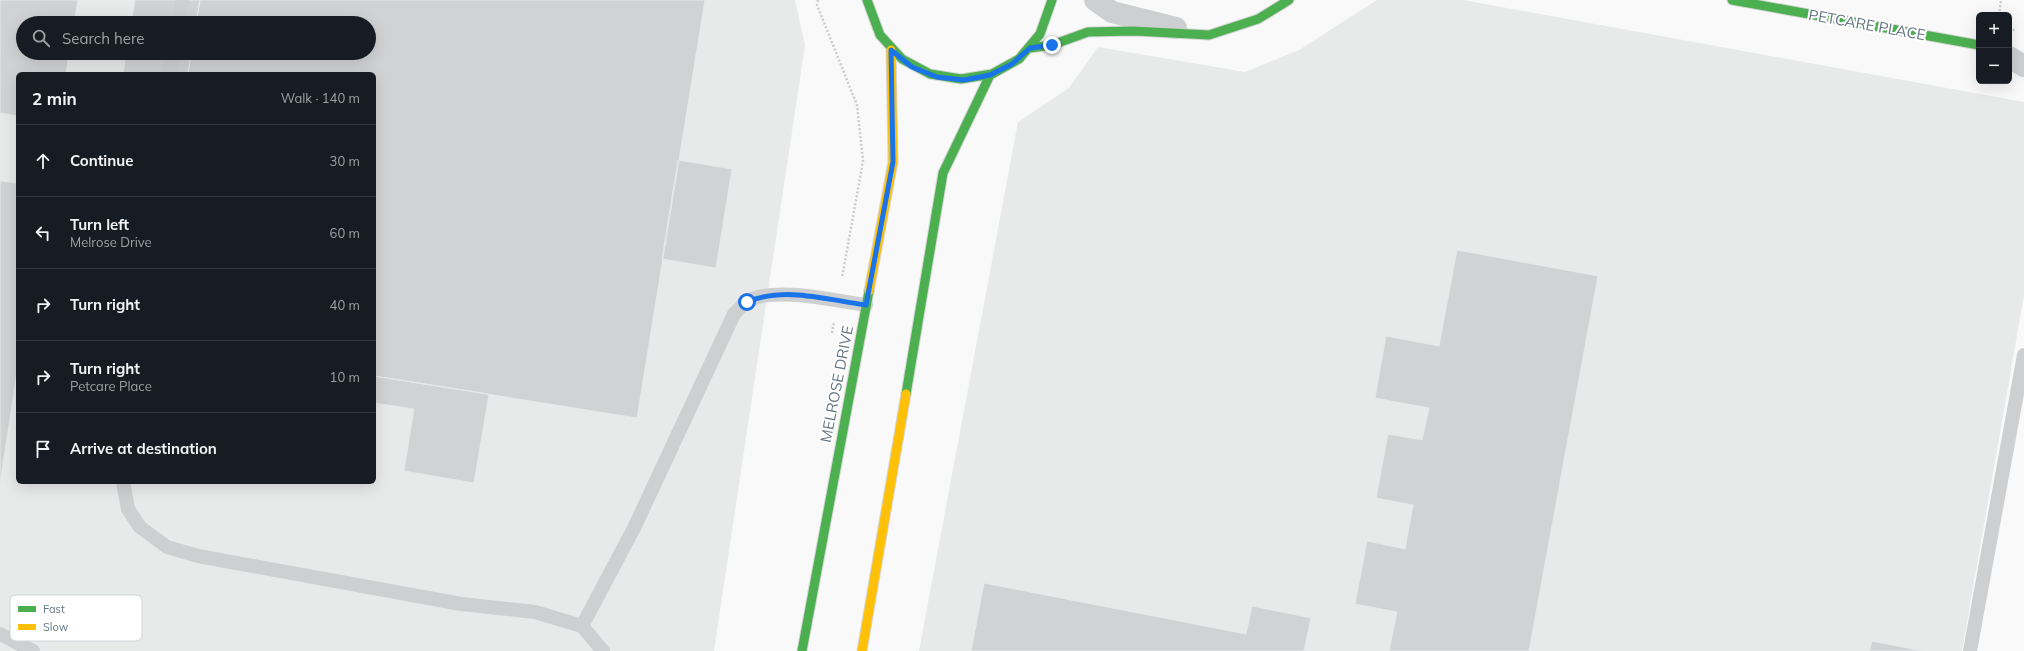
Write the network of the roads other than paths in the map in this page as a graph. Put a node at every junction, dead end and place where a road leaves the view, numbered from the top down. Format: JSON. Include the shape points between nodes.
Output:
{"nodes":[{"id":1,"x":182,"y":0,"type":"edge"},
{"id":2,"x":867,"y":0,"type":"edge"},
{"id":3,"x":1052,"y":0,"type":"edge"},
{"id":4,"x":1095,"y":0,"type":"edge"},
{"id":5,"x":1289,"y":0,"type":"edge"},
{"id":6,"x":1732,"y":0,"type":"edge"},
{"id":7,"x":179,"y":16,"type":"edge"},
{"id":8,"x":1209,"y":35,"type":"junction"},
{"id":9,"x":1976,"y":44,"type":"edge"},
{"id":10,"x":1030,"y":48,"type":"junction"},
{"id":11,"x":891,"y":50,"type":"junction"},
{"id":12,"x":172,"y":60,"type":"edge"},
{"id":13,"x":2012,"y":60,"type":"edge"},
{"id":14,"x":2024,"y":66,"type":"edge"},
{"id":15,"x":169,"y":72,"type":"edge"},
{"id":16,"x":990,"y":75,"type":"junction"},
{"id":17,"x":866,"y":305,"type":"junction"},
{"id":18,"x":2024,"y":355,"type":"edge"},
{"id":19,"x":123,"y":484,"type":"edge"},
{"id":20,"x":582,"y":626,"type":"junction"},
{"id":21,"x":0,"y":634,"type":"edge"},
{"id":22,"x":10,"y":639,"type":"edge"},
{"id":23,"x":14,"y":641,"type":"edge"},
{"id":24,"x":34,"y":651,"type":"edge"},
{"id":25,"x":603,"y":651,"type":"edge"},
{"id":26,"x":802,"y":651,"type":"edge"},
{"id":27,"x":862,"y":651,"type":"edge"},
{"id":28,"x":1970,"y":651,"type":"edge"}],
"edges":[{"from":1,"to":7,"type":"lane"},
{"from":2,"to":11,"type":"main road","via":[[875,27]]},
{"from":3,"to":10,"type":"main road","via":[[1043,31]]},
{"from":4,"to":8,"type":"street","via":[[1112,12]]},
{"from":5,"to":8,"type":"main road","via":[[1258,19]]},
{"from":6,"to":9,"type":"main road","name":"PETCARE PLACE"},
{"from":8,"to":10,"type":"main road","via":[[1134,31],[1088,32],[1052,45]]},
{"from":10,"to":16,"type":"main road","via":[[1012,64]]},
{"from":11,"to":16,"type":"main road","via":[[912,67],[937,77],[964,80]]},
{"from":11,"to":17,"type":"main road","name":"MELROSE DRIVE","via":[[893,162]]},
{"from":12,"to":15,"type":"lane"},
{"from":13,"to":14,"type":"street"},
{"from":16,"to":27,"type":"main road","via":[[942,173]]},
{"from":17,"to":20,"type":"lane","via":[[784,294],[758,297],[747,302],[734,314],[634,528]]},
{"from":17,"to":26,"type":"main road","name":"MELROSE DRIVE"},
{"from":18,"to":28,"type":"lane"},
{"from":19,"to":20,"type":"lane","via":[[128,509],[140,527],[167,547],[198,556],[461,604],[536,612]]},
{"from":20,"to":25,"type":"lane"},
{"from":21,"to":22,"type":"lane"},
{"from":23,"to":24,"type":"lane"}]}
